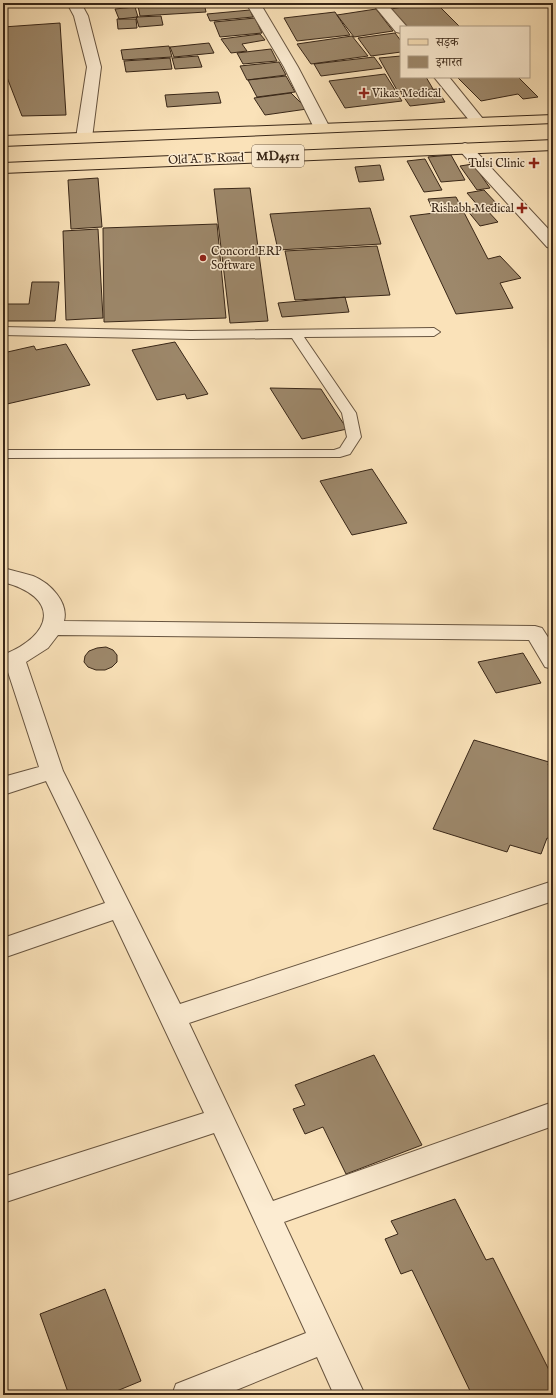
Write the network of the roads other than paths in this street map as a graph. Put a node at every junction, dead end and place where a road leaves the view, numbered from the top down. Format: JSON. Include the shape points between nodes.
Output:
{"nodes":[{"id":1,"x":74,"y":3,"type":"edge"},
{"id":2,"x":253,"y":3,"type":"edge"},
{"id":3,"x":379,"y":3,"type":"edge"},
{"id":4,"x":400,"y":28,"type":"edge"},
{"id":5,"x":442,"y":78,"type":"edge"},
{"id":6,"x":553,"y":118,"type":"edge"},
{"id":7,"x":478,"y":122,"type":"junction"},
{"id":8,"x":322,"y":128,"type":"junction"},
{"id":9,"x":84,"y":138,"type":"junction"},
{"id":10,"x":3,"y":141,"type":"edge"},
{"id":11,"x":553,"y":145,"type":"edge"},
{"id":12,"x":465,"y":148,"type":"junction"},
{"id":13,"x":3,"y":168,"type":"edge"},
{"id":14,"x":553,"y":244,"type":"edge"},
{"id":15,"x":3,"y":331,"type":"edge"},
{"id":16,"x":434,"y":332,"type":"dead end"},
{"id":17,"x":295,"y":333,"type":"junction"},
{"id":18,"x":3,"y":454,"type":"edge"},
{"id":19,"x":3,"y":575,"type":"edge"},
{"id":20,"x":53,"y":628,"type":"junction"},
{"id":21,"x":544,"y":633,"type":"edge"},
{"id":22,"x":9,"y":662,"type":"edge"},
{"id":23,"x":553,"y":662,"type":"edge"},
{"id":24,"x":52,"y":771,"type":"junction"},
{"id":25,"x":3,"y":786,"type":"edge"},
{"id":26,"x":553,"y":891,"type":"edge"},
{"id":27,"x":119,"y":908,"type":"junction"},
{"id":28,"x":3,"y":948,"type":"edge"},
{"id":29,"x":173,"y":1017,"type":"junction"},
{"id":30,"x":553,"y":1114,"type":"edge"},
{"id":31,"x":221,"y":1119,"type":"junction"},
{"id":32,"x":3,"y":1190,"type":"edge"},
{"id":33,"x":266,"y":1216,"type":"junction"},
{"id":34,"x":324,"y":1340,"type":"junction"},
{"id":35,"x":186,"y":1395,"type":"edge"},
{"id":36,"x":350,"y":1395,"type":"edge"}],
"edges":[{"from":1,"to":9,"type":"street","via":[[81,16],[94,67]]},
{"from":2,"to":8,"type":"street","via":[[291,66]]},
{"from":3,"to":4,"type":"street"},
{"from":5,"to":7,"type":"street"},
{"from":6,"to":7,"type":"main road","name":"Old A. B. Road","number":"MD4511"},
{"from":7,"to":8,"type":"main road","name":"Old A. B. Road","number":"MD4511"},
{"from":8,"to":9,"type":"main road","name":"Old A. B. Road","number":"MD4511"},
{"from":9,"to":10,"type":"main road","name":"Old A. B. Road","number":"MD4511"},
{"from":11,"to":12,"type":"main road","name":"Old A. B. Road","number":"MD4511"},
{"from":12,"to":13,"type":"main road","name":"Old A. B. Road","number":"MD4511"},
{"from":12,"to":14,"type":"street"},
{"from":15,"to":17,"type":"lane","via":[[191,335]]},
{"from":16,"to":17,"type":"lane"},
{"from":17,"to":18,"type":"lane","via":[[349,413],[354,437],[345,451],[334,454]]},
{"from":19,"to":20,"type":"street","via":[[33,583],[45,592],[53,603]]},
{"from":20,"to":21,"type":"street"},
{"from":20,"to":22,"type":"street","via":[[45,641],[31,652]]},
{"from":21,"to":23,"type":"street"},
{"from":22,"to":24,"type":"street"},
{"from":24,"to":25,"type":"street"},
{"from":24,"to":27,"type":"street"},
{"from":26,"to":29,"type":"street"},
{"from":27,"to":28,"type":"street"},
{"from":27,"to":29,"type":"street"},
{"from":29,"to":31,"type":"street"},
{"from":30,"to":33,"type":"street"},
{"from":31,"to":32,"type":"street"},
{"from":31,"to":33,"type":"street"},
{"from":33,"to":34,"type":"street"},
{"from":34,"to":35,"type":"street"},
{"from":34,"to":36,"type":"street"}]}
